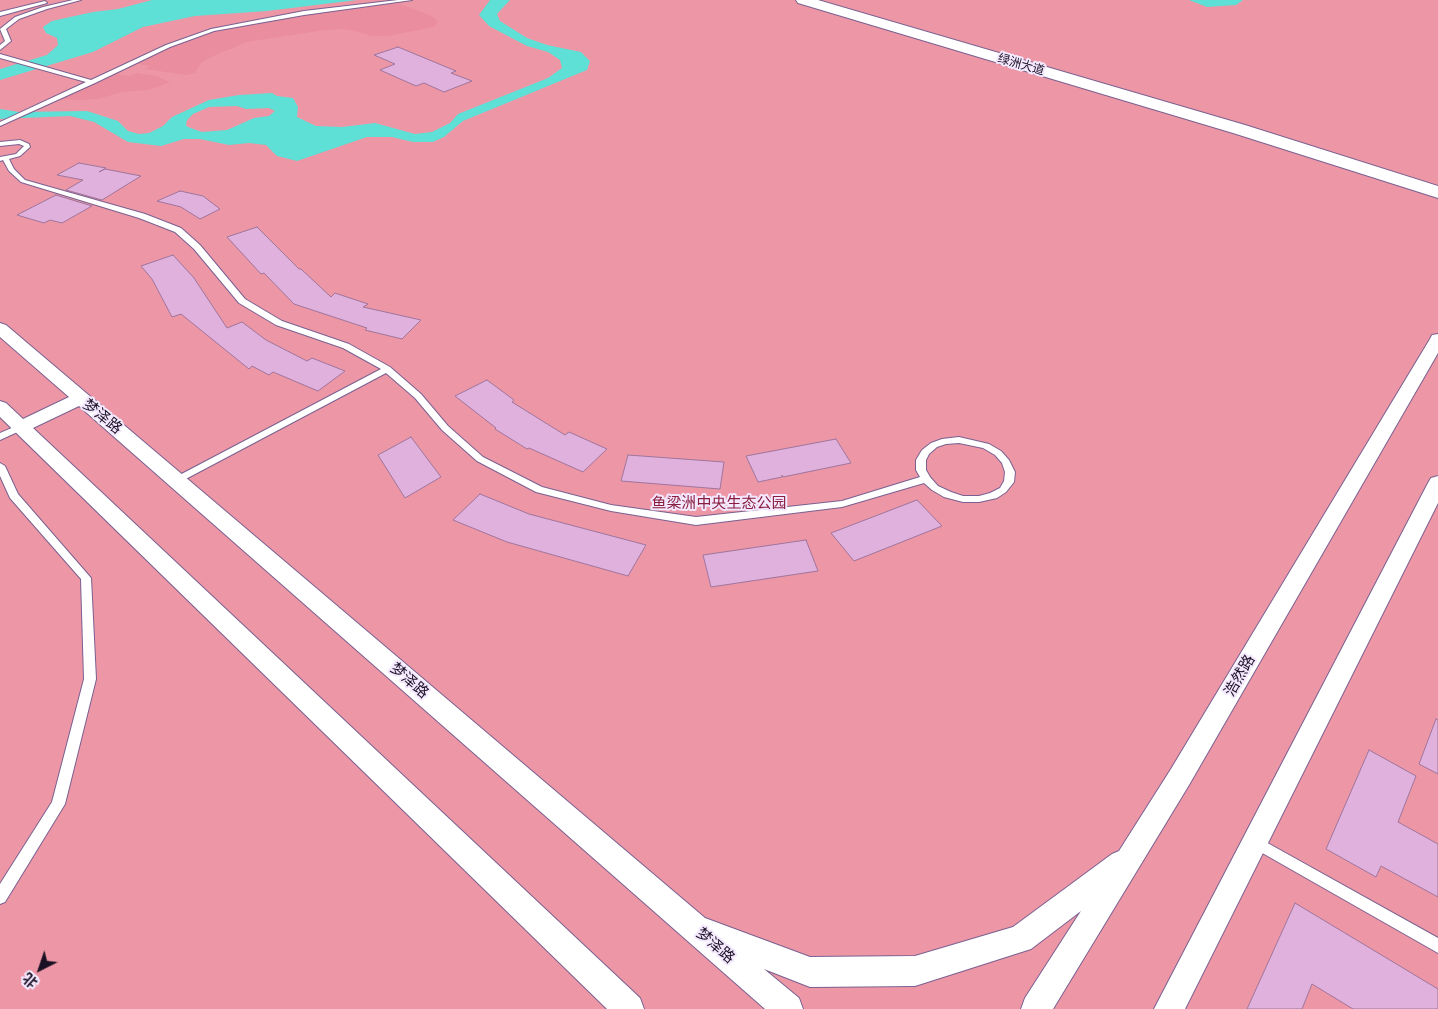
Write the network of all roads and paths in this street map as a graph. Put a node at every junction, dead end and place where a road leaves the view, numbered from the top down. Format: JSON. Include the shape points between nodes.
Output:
{"nodes":[{"id":1,"x":51,"y":0,"type":"edge"},
{"id":2,"x":79,"y":0,"type":"edge"},
{"id":3,"x":410,"y":0,"type":"edge"},
{"id":4,"x":804,"y":0,"type":"edge"},
{"id":5,"x":0,"y":14,"type":"edge"},
{"id":6,"x":0,"y":48,"type":"edge"},
{"id":7,"x":0,"y":56,"type":"edge"},
{"id":8,"x":93,"y":82,"type":"junction"},
{"id":9,"x":0,"y":124,"type":"edge"},
{"id":10,"x":1239,"y":129,"type":"junction"},
{"id":11,"x":0,"y":144,"type":"edge"},
{"id":12,"x":3,"y":159,"type":"edge"},
{"id":13,"x":1438,"y":181,"type":"edge"},
{"id":14,"x":1438,"y":192,"type":"edge"},
{"id":15,"x":0,"y":328,"type":"edge"},
{"id":16,"x":1438,"y":339,"type":"edge"},
{"id":17,"x":387,"y":369,"type":"junction"},
{"id":18,"x":81,"y":398,"type":"junction"},
{"id":19,"x":0,"y":407,"type":"edge"},
{"id":20,"x":10,"y":432,"type":"edge"},
{"id":21,"x":0,"y":466,"type":"edge"},
{"id":22,"x":926,"y":479,"type":"junction"},
{"id":23,"x":176,"y":480,"type":"junction"},
{"id":24,"x":1438,"y":483,"type":"edge"},
{"id":25,"x":1254,"y":841,"type":"junction"},
{"id":26,"x":1131,"y":855,"type":"junction"},
{"id":27,"x":0,"y":897,"type":"edge"},
{"id":28,"x":693,"y":927,"type":"junction"},
{"id":29,"x":1438,"y":946,"type":"edge"},
{"id":30,"x":623,"y":1005,"type":"edge"},
{"id":31,"x":788,"y":1009,"type":"edge"},
{"id":32,"x":1036,"y":1009,"type":"edge"},
{"id":33,"x":1169,"y":1009,"type":"edge"}],
"edges":[{"from":1,"to":5,"type":"lane"},
{"from":2,"to":6,"type":"lane","via":[[17,18],[3,29],[8,41]]},
{"from":3,"to":8,"type":"lane","via":[[304,12],[213,30],[168,46]]},
{"from":4,"to":10,"type":"main road","name":"绿洲大道"},
{"from":7,"to":8,"type":"lane"},
{"from":8,"to":9,"type":"lane"},
{"from":10,"to":13,"type":"main road","name":"绿洲大道"},
{"from":10,"to":14,"type":"main road","name":"绿洲大道"},
{"from":11,"to":12,"type":"lane","via":[[20,142],[26,145],[23,152]]},
{"from":12,"to":17,"type":"lane","via":[[23,181],[178,230],[197,247],[242,301],[279,323],[346,346]]},
{"from":15,"to":18,"type":"street"},
{"from":16,"to":26,"type":"street","name":"浩然路"},
{"from":17,"to":22,"type":"lane","via":[[480,459],[539,490],[610,508],[696,521],[842,504]]},
{"from":17,"to":23,"type":"lane"},
{"from":18,"to":20,"type":"street","name":"梦泽路"},
{"from":18,"to":23,"type":"street","name":"梦泽路"},
{"from":19,"to":20,"type":"street"},
{"from":20,"to":30,"type":"street"},
{"from":21,"to":27,"type":"lane","via":[[14,496],[86,578],[90,678],[58,804]]},
{"from":22,"to":22,"type":"lane","via":[[948,495],[979,499],[1003,490],[1009,482],[1010,472],[998,453],[986,446],[959,440],[945,441],[925,452],[921,470]]},
{"from":23,"to":28,"type":"street","name":"梦泽路"},
{"from":24,"to":25,"type":"street"},
{"from":25,"to":29,"type":"lane"},
{"from":25,"to":33,"type":"street"},
{"from":26,"to":28,"type":"street","via":[[1021,939],[915,971],[810,972]]},
{"from":26,"to":32,"type":"street","name":"浩然路"},
{"from":28,"to":31,"type":"street","name":"梦泽路"}]}
